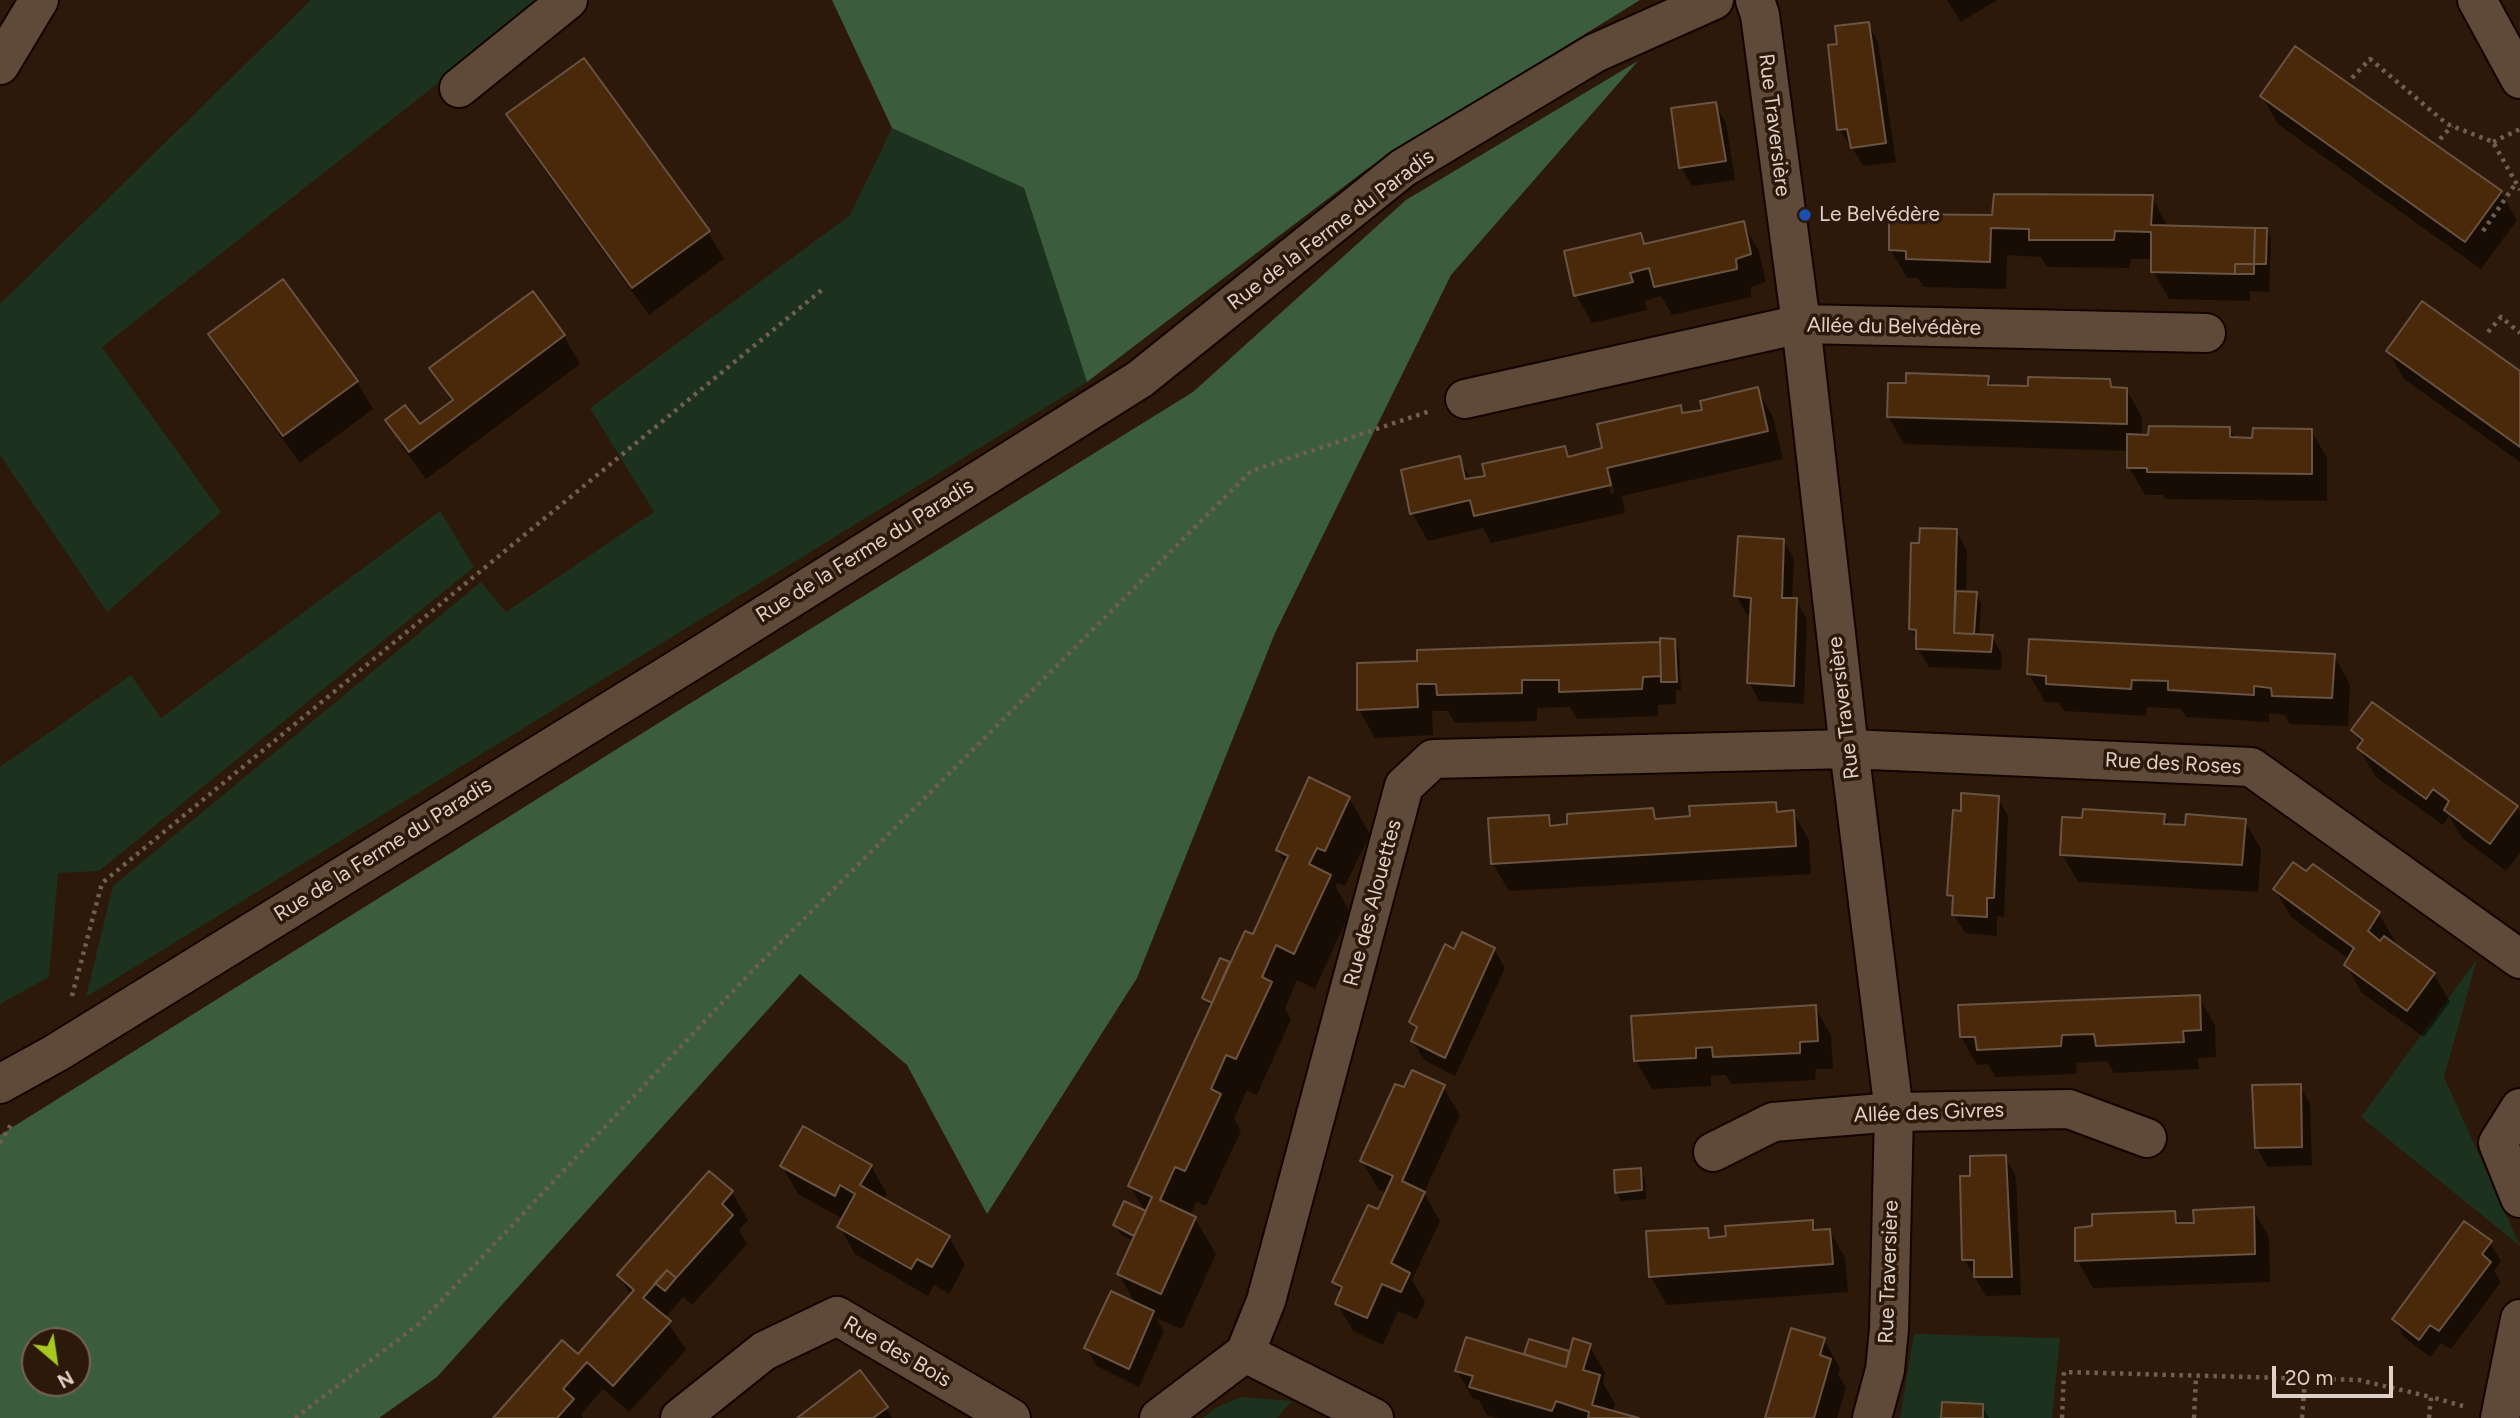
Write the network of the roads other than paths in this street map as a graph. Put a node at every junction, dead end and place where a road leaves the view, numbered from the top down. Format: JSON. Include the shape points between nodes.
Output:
{"nodes":[{"id":1,"x":39,"y":0,"type":"edge"},
{"id":2,"x":568,"y":0,"type":"edge"},
{"id":3,"x":1714,"y":0,"type":"edge"},
{"id":4,"x":1755,"y":0,"type":"edge"},
{"id":5,"x":2477,"y":0,"type":"edge"},
{"id":6,"x":0,"y":65,"type":"edge"},
{"id":7,"x":2520,"y":79,"type":"edge"},
{"id":8,"x":458,"y":88,"type":"dead end"},
{"id":9,"x":1801,"y":324,"type":"junction"},
{"id":10,"x":2206,"y":333,"type":"dead end"},
{"id":11,"x":1465,"y":400,"type":"road end"},
{"id":12,"x":1849,"y":749,"type":"junction"},
{"id":13,"x":2520,"y":959,"type":"edge"},
{"id":14,"x":0,"y":1084,"type":"edge"},
{"id":15,"x":2520,"y":1108,"type":"edge"},
{"id":16,"x":1894,"y":1112,"type":"junction"},
{"id":17,"x":2147,"y":1138,"type":"dead end"},
{"id":18,"x":1713,"y":1152,"type":"dead end"},
{"id":19,"x":2520,"y":1198,"type":"edge"},
{"id":20,"x":2520,"y":1319,"type":"edge"},
{"id":21,"x":1245,"y":1353,"type":"junction"},
{"id":22,"x":680,"y":1418,"type":"edge"},
{"id":23,"x":1011,"y":1418,"type":"edge"},
{"id":24,"x":1159,"y":1418,"type":"edge"},
{"id":25,"x":1374,"y":1418,"type":"edge"},
{"id":26,"x":1872,"y":1418,"type":"edge"},
{"id":27,"x":2500,"y":1418,"type":"edge"}],
"edges":[{"from":1,"to":6,"type":"street"},
{"from":2,"to":8,"type":"street"},
{"from":3,"to":14,"type":"street","name":"Rue de la Ferme du Paradis","via":[[1595,53],[1403,168],[1139,379],[692,660]]},
{"from":4,"to":9,"type":"street","name":"Rue Traversière"},
{"from":5,"to":7,"type":"street"},
{"from":9,"to":10,"type":"street","name":"Allée du Belvédère"},
{"from":9,"to":11,"type":"street","name":"Allée du Belvédère"},
{"from":9,"to":12,"type":"street","name":"Rue Traversière"},
{"from":12,"to":13,"type":"street","name":"Rue des Roses","via":[[2250,767]]},
{"from":12,"to":16,"type":"street","name":"Rue Traversière"},
{"from":12,"to":21,"type":"street","name":"Rue des Alouettes","via":[[1433,759],[1404,786],[1266,1301]]},
{"from":15,"to":19,"type":"street","via":[[2498,1143]]},
{"from":16,"to":17,"type":"street","name":"Allée des Givres","via":[[2069,1108]]},
{"from":16,"to":18,"type":"street","name":"Allée des Givres","via":[[1773,1122]]},
{"from":16,"to":26,"type":"street","name":"Rue Traversière","via":[[1889,1329],[1885,1370]]},
{"from":20,"to":27,"type":"street"},
{"from":21,"to":24,"type":"street"},
{"from":21,"to":25,"type":"street"},
{"from":22,"to":23,"type":"street","name":"Rue des Bois","via":[[764,1351],[837,1316]]}]}
